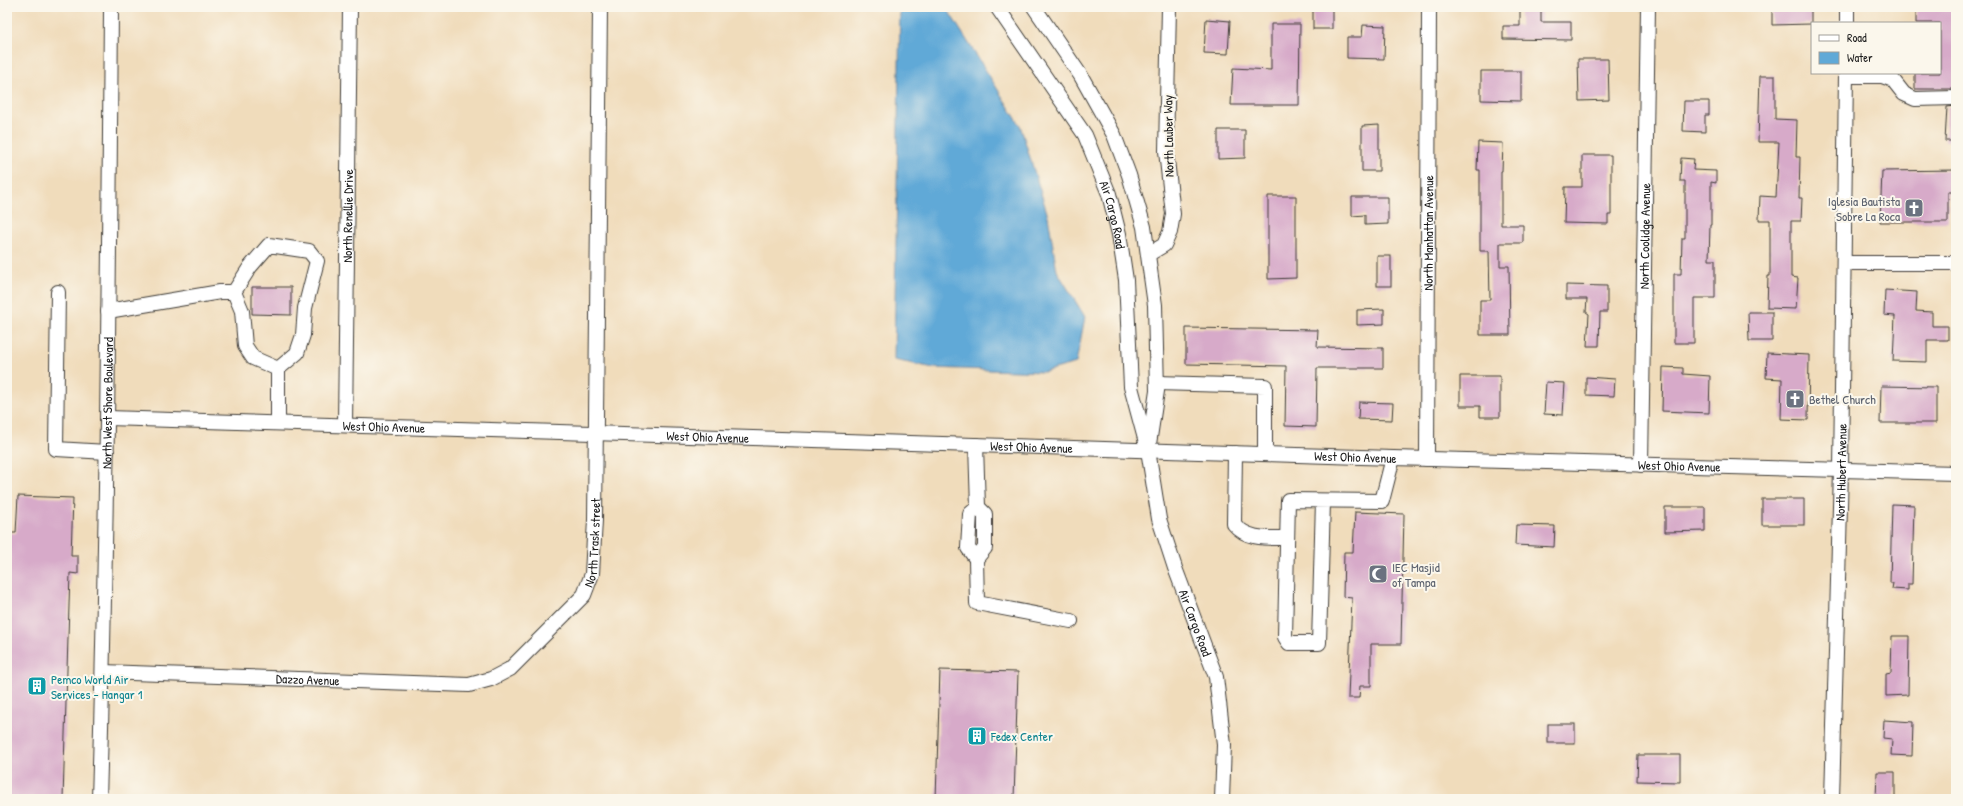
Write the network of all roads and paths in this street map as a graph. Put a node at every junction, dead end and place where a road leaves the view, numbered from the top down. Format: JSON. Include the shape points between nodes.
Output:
{"nodes":[{"id":1,"x":111,"y":7,"type":"edge"},
{"id":2,"x":350,"y":7,"type":"edge"},
{"id":3,"x":600,"y":7,"type":"edge"},
{"id":4,"x":998,"y":7,"type":"edge"},
{"id":5,"x":1034,"y":7,"type":"edge"},
{"id":6,"x":1169,"y":7,"type":"edge"},
{"id":7,"x":1429,"y":7,"type":"edge"},
{"id":8,"x":1648,"y":7,"type":"edge"},
{"id":9,"x":1847,"y":7,"type":"edge"},
{"id":10,"x":1847,"y":22,"type":"edge"},
{"id":11,"x":1846,"y":74,"type":"edge"},
{"id":12,"x":1893,"y":76,"type":"edge"},
{"id":13,"x":1956,"y":98,"type":"edge"},
{"id":14,"x":1148,"y":254,"type":"junction"},
{"id":15,"x":1844,"y":263,"type":"junction"},
{"id":16,"x":1956,"y":263,"type":"edge"},
{"id":17,"x":58,"y":292,"type":"dead end"},
{"id":18,"x":234,"y":292,"type":"junction"},
{"id":19,"x":108,"y":311,"type":"junction"},
{"id":20,"x":278,"y":369,"type":"junction"},
{"id":21,"x":1157,"y":383,"type":"junction"},
{"id":22,"x":108,"y":418,"type":"junction"},
{"id":23,"x":278,"y":423,"type":"junction"},
{"id":24,"x":345,"y":425,"type":"junction"},
{"id":25,"x":597,"y":432,"type":"junction"},
{"id":26,"x":976,"y":445,"type":"junction"},
{"id":27,"x":1148,"y":450,"type":"junction"},
{"id":28,"x":107,"y":452,"type":"junction"},
{"id":29,"x":1235,"y":453,"type":"junction"},
{"id":30,"x":1266,"y":454,"type":"junction"},
{"id":31,"x":1393,"y":458,"type":"junction"},
{"id":32,"x":1427,"y":459,"type":"junction"},
{"id":33,"x":1641,"y":465,"type":"junction"},
{"id":34,"x":1841,"y":470,"type":"junction"},
{"id":35,"x":1956,"y":473,"type":"edge"},
{"id":36,"x":1323,"y":501,"type":"junction"},
{"id":37,"x":1287,"y":538,"type":"junction"},
{"id":38,"x":1071,"y":621,"type":"dead end"},
{"id":39,"x":510,"y":669,"type":"joint"},
{"id":40,"x":103,"y":672,"type":"junction"},
{"id":41,"x":98,"y":799,"type":"edge"},
{"id":42,"x":1222,"y":799,"type":"edge"},
{"id":43,"x":1832,"y":799,"type":"edge"}],
"edges":[{"from":1,"to":19,"type":"street","name":"North West Shore Boulevard"},
{"from":2,"to":24,"type":"street","name":"North Renellie Drive"},
{"from":3,"to":25,"type":"street","name":"North Trask street"},
{"from":4,"to":27,"type":"street","name":"Air Cargo Road","via":[[1085,135],[1109,194],[1119,234],[1126,280],[1131,387]]},
{"from":5,"to":14,"type":"street","name":"Air Cargo Road","via":[[1081,76],[1114,135],[1144,227]]},
{"from":6,"to":14,"type":"street","name":"North Lauber Way","via":[[1166,151],[1173,214],[1170,232],[1164,245]]},
{"from":7,"to":32,"type":"street","name":"North Manhattan Avenue"},
{"from":8,"to":33,"type":"street","name":"North Coolidge Avenue"},
{"from":9,"to":10,"type":"street"},
{"from":11,"to":12,"type":"street"},
{"from":11,"to":15,"type":"street","name":"North Hubert Avenue"},
{"from":12,"to":13,"type":"street","via":[[1904,94],[1915,99]]},
{"from":14,"to":21,"type":"street","name":"Air Cargo Road","via":[[1155,305]]},
{"from":15,"to":16,"type":"street"},
{"from":15,"to":34,"type":"street","name":"North Hubert Avenue"},
{"from":17,"to":28,"type":"street","via":[[56,449]]},
{"from":18,"to":19,"type":"street","via":[[220,292]]},
{"from":18,"to":20,"type":"street","via":[[242,310],[245,346],[253,358]]},
{"from":18,"to":20,"type":"street","via":[[250,267],[269,245],[309,251],[317,261],[305,308],[303,335],[297,353]]},
{"from":19,"to":22,"type":"street","name":"North West Shore Boulevard"},
{"from":20,"to":23,"type":"street"},
{"from":21,"to":27,"type":"street","name":"Air Cargo Road"},
{"from":21,"to":30,"type":"street","via":[[1265,386]]},
{"from":22,"to":23,"type":"street","name":"West Ohio Avenue"},
{"from":22,"to":28,"type":"street","name":"North West Shore Boulevard"},
{"from":23,"to":24,"type":"street","name":"West Ohio Avenue"},
{"from":24,"to":25,"type":"street","name":"West Ohio Avenue"},
{"from":25,"to":26,"type":"street","name":"West Ohio Avenue"},
{"from":25,"to":39,"type":"street","name":"North Trask street","via":[[596,520],[592,574],[584,595]]},
{"from":26,"to":27,"type":"street","name":"West Ohio Avenue"},
{"from":26,"to":38,"type":"street","via":[[978,507],[970,514],[968,548],[976,559],[977,602]]},
{"from":27,"to":29,"type":"street","name":"West Ohio Avenue"},
{"from":27,"to":42,"type":"street","name":"Air Cargo Road","via":[[1158,519],[1216,677],[1224,745]]},
{"from":28,"to":40,"type":"street","name":"North West Shore Boulevard"},
{"from":29,"to":30,"type":"street","name":"West Ohio Avenue"},
{"from":29,"to":37,"type":"street","via":[[1234,524],[1249,535]]},
{"from":30,"to":31,"type":"street","name":"West Ohio Avenue"},
{"from":31,"to":32,"type":"street","name":"West Ohio Avenue"},
{"from":31,"to":36,"type":"street","via":[[1382,501]]},
{"from":32,"to":33,"type":"street","name":"West Ohio Avenue"},
{"from":33,"to":34,"type":"street","name":"West Ohio Avenue"},
{"from":34,"to":35,"type":"street","name":"West Ohio Avenue"},
{"from":34,"to":43,"type":"street","name":"North Hubert Avenue"},
{"from":36,"to":37,"type":"street","via":[[1288,500]]},
{"from":36,"to":37,"type":"street","via":[[1319,643],[1289,643],[1285,637]]},
{"from":39,"to":40,"type":"street","name":"Dazzo Avenue","via":[[491,679],[468,685]]},
{"from":40,"to":41,"type":"street","name":"North West Shore Boulevard"}]}
